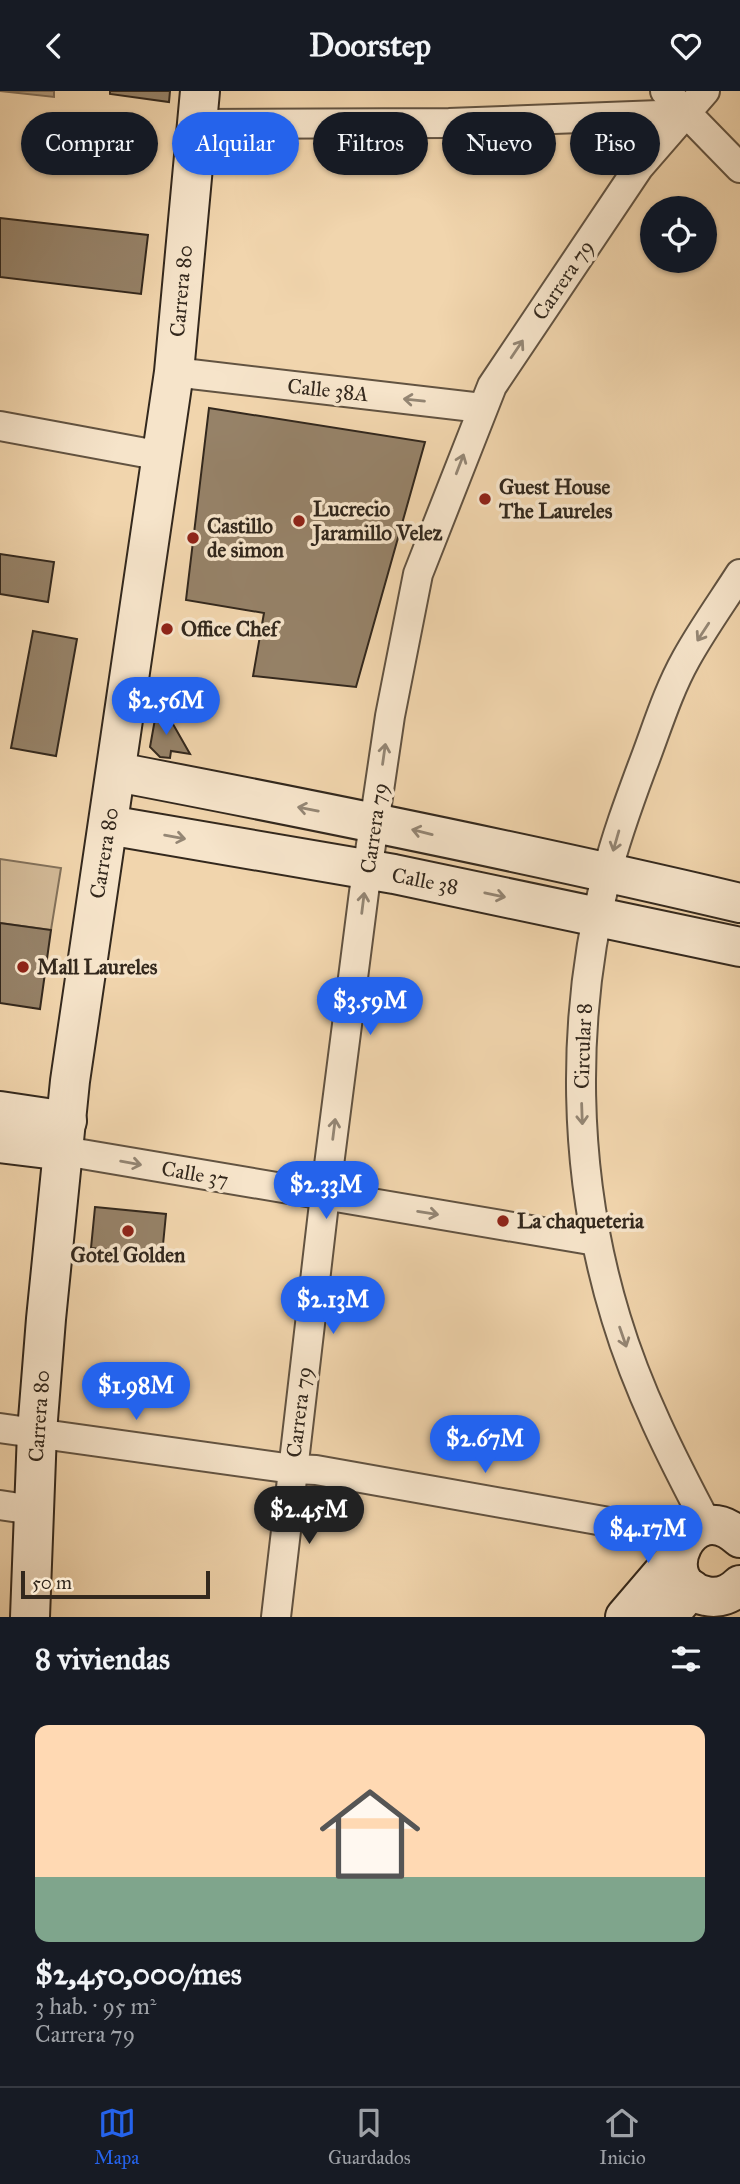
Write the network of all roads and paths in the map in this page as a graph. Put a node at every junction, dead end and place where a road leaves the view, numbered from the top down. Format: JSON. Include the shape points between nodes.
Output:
{"nodes":[{"id":1,"x":665,"y":91,"type":"edge"},
{"id":2,"x":705,"y":91,"type":"edge"},
{"id":3,"x":199,"y":108,"type":"edge"},
{"id":4,"x":686,"y":114,"type":"junction"},
{"id":5,"x":740,"y":168,"type":"edge"},
{"id":6,"x":174,"y":372,"type":"junction"},
{"id":7,"x":482,"y":408,"type":"junction"},
{"id":8,"x":0,"y":426,"type":"edge"},
{"id":9,"x":162,"y":456,"type":"junction"},
{"id":10,"x":740,"y":574,"type":"edge"},
{"id":11,"x":117,"y":772,"type":"junction"},
{"id":12,"x":375,"y":822,"type":"junction"},
{"id":13,"x":108,"y":825,"type":"junction"},
{"id":14,"x":367,"y":870,"type":"junction"},
{"id":15,"x":607,"y":872,"type":"junction"},
{"id":16,"x":740,"y":902,"type":"edge"},
{"id":17,"x":597,"y":916,"type":"junction"},
{"id":18,"x":740,"y":947,"type":"edge"},
{"id":19,"x":0,"y":1111,"type":"edge"},
{"id":20,"x":65,"y":1136,"type":"junction"},
{"id":21,"x":0,"y":1143,"type":"edge"},
{"id":22,"x":325,"y":1196,"type":"junction"},
{"id":23,"x":596,"y":1241,"type":"junction"},
{"id":24,"x":0,"y":1428,"type":"edge"},
{"id":25,"x":37,"y":1432,"type":"junction"},
{"id":26,"x":293,"y":1469,"type":"junction"},
{"id":27,"x":17,"y":1507,"type":"edge"},
{"id":28,"x":711,"y":1563,"type":"edge"},
{"id":29,"x":30,"y":1617,"type":"edge"},
{"id":30,"x":276,"y":1617,"type":"edge"},
{"id":31,"x":625,"y":1617,"type":"edge"}],
"edges":[{"from":1,"to":4,"type":"street"},
{"from":2,"to":4,"type":"street","name":"Carrera 79"},
{"from":3,"to":4,"type":"street","via":[[449,123]]},
{"from":3,"to":6,"type":"street","name":"Carrera 80"},
{"from":4,"to":5,"type":"street"},
{"from":7,"to":4,"type":"street","name":"Carrera 79","one_way":true,"via":[[492,386],[639,167]]},
{"from":7,"to":6,"type":"street","name":"Calle 38A","one_way":true},
{"from":6,"to":9,"type":"street","name":"Carrera 80"},
{"from":12,"to":7,"type":"street","name":"Carrera 79","one_way":true,"via":[[418,574]]},
{"from":8,"to":9,"type":"street"},
{"from":9,"to":11,"type":"street","name":"Carrera 80"},
{"from":10,"to":15,"type":"street","name":"Circular 8","one_way":true,"via":[[685,660],[623,818]]},
{"from":12,"to":11,"type":"street","one_way":true},
{"from":11,"to":13,"type":"street","name":"Carrera 80"},
{"from":12,"to":14,"type":"street","name":"Carrera 79"},
{"from":15,"to":12,"type":"street","one_way":true},
{"from":13,"to":14,"type":"street","name":"Calle 38","one_way":true},
{"from":13,"to":20,"type":"street","name":"Carrera 80"},
{"from":14,"to":17,"type":"street","name":"Calle 38","one_way":true},
{"from":22,"to":14,"type":"street","name":"Carrera 79","one_way":true},
{"from":15,"to":16,"type":"street"},
{"from":15,"to":17,"type":"street","name":"Circular 8"},
{"from":17,"to":18,"type":"street","name":"Calle 38"},
{"from":17,"to":23,"type":"street","name":"Circular 8","one_way":true,"via":[[585,997],[581,1079]]},
{"from":19,"to":20,"type":"street","name":"Calle 37"},
{"from":20,"to":21,"type":"street","name":"Calle 37"},
{"from":20,"to":22,"type":"street","name":"Calle 37","one_way":true},
{"from":20,"to":25,"type":"street","name":"Carrera 80"},
{"from":22,"to":23,"type":"street","name":"Calle 37","one_way":true},
{"from":22,"to":26,"type":"street","name":"Carrera 79"},
{"from":23,"to":28,"type":"street","name":"Circular 8","one_way":true,"via":[[642,1392],[675,1463]]},
{"from":24,"to":25,"type":"street"},
{"from":25,"to":26,"type":"street"},
{"from":25,"to":27,"type":"street","name":"Carrera 80"},
{"from":26,"to":28,"type":"street","via":[[662,1531]]},
{"from":26,"to":30,"type":"street","name":"Carrera 79"},
{"from":27,"to":29,"type":"street","name":"Carrera 80"},
{"from":28,"to":31,"type":"street"}]}
